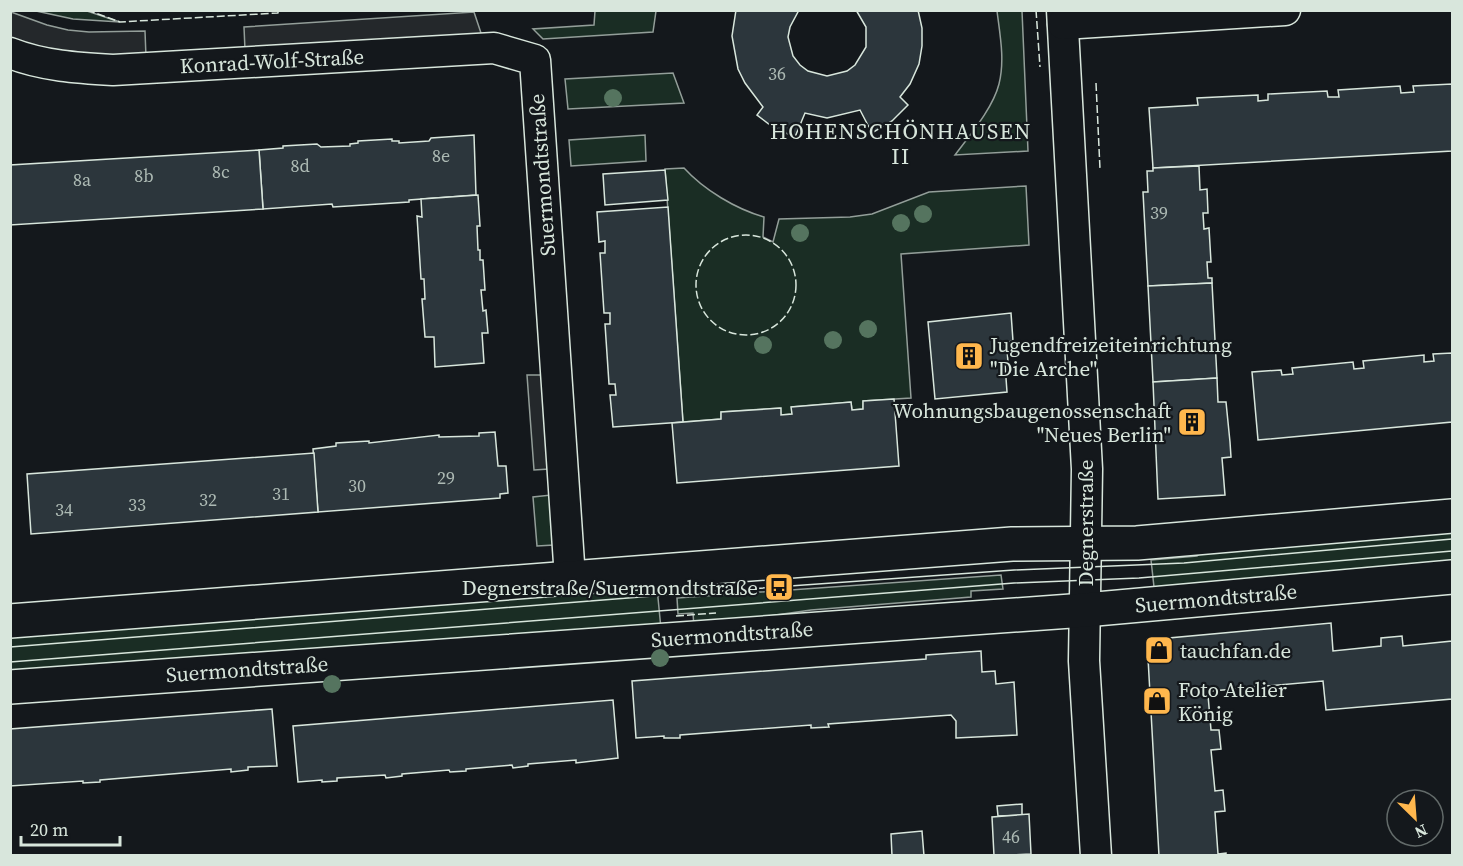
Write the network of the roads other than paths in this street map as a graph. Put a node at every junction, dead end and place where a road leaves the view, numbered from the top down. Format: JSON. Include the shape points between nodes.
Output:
{"nodes":[{"id":1,"x":1285,"y":10,"type":"edge"},
{"id":2,"x":1062,"y":17,"type":"edge"},
{"id":3,"x":10,"y":53,"type":"edge"},
{"id":4,"x":535,"y":60,"type":"joint"},
{"id":5,"x":1452,"y":516,"type":"edge"},
{"id":6,"x":1086,"y":544,"type":"junction"},
{"id":7,"x":1452,"y":577,"type":"edge"},
{"id":8,"x":570,"y":578,"type":"junction"},
{"id":9,"x":1085,"y":610,"type":"junction"},
{"id":10,"x":10,"y":621,"type":"edge"},
{"id":11,"x":10,"y":687,"type":"edge"},
{"id":12,"x":1096,"y":855,"type":"edge"}],
"edges":[{"from":1,"to":2,"type":"street"},
{"from":2,"to":6,"type":"street","name":"Degnerstraße","via":[[1087,470]]},
{"from":3,"to":4,"type":"street","name":"Konrad-Wolf-Straße","via":[[68,68],[113,70],[494,48]]},
{"from":4,"to":8,"type":"street","name":"Suermondtstraße"},
{"from":5,"to":6,"type":"main road","via":[[1170,541]]},
{"from":6,"to":8,"type":"main road","via":[[1012,544]]},
{"from":6,"to":9,"type":"street","name":"Degnerstraße"},
{"from":7,"to":9,"type":"main road","name":"Suermondtstraße"},
{"from":8,"to":10,"type":"main road"},
{"from":9,"to":11,"type":"main road","name":"Suermondtstraße"},
{"from":9,"to":12,"type":"street","name":"Degnerstraße","via":[[1084,661]]}]}
